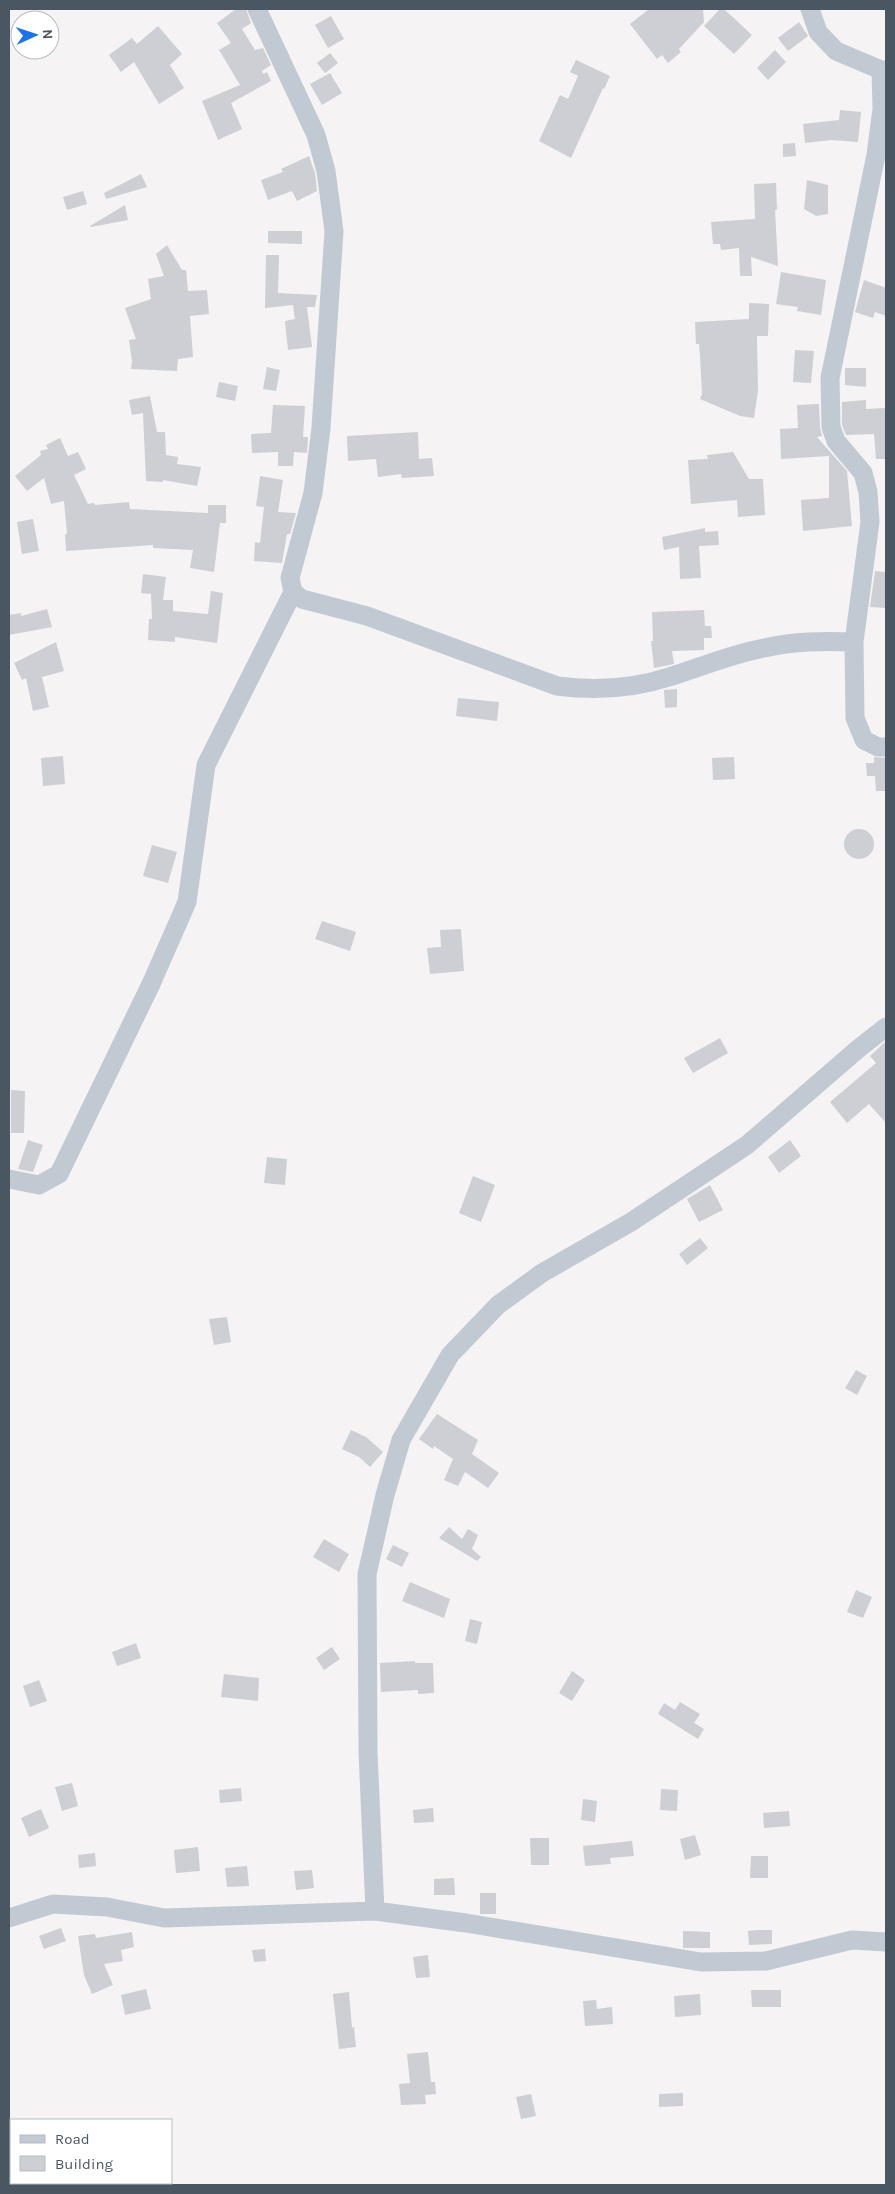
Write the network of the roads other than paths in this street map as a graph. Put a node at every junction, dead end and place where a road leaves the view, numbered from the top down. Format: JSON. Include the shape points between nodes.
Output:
{"nodes":[{"id":1,"x":257,"y":9,"type":"edge"},
{"id":2,"x":810,"y":9,"type":"edge"},
{"id":3,"x":884,"y":70,"type":"edge"},
{"id":4,"x":294,"y":592,"type":"junction"},
{"id":5,"x":854,"y":642,"type":"junction"},
{"id":6,"x":886,"y":747,"type":"edge"},
{"id":7,"x":886,"y":1027,"type":"edge"},
{"id":8,"x":9,"y":1179,"type":"edge"},
{"id":9,"x":375,"y":1911,"type":"junction"},
{"id":10,"x":9,"y":1918,"type":"edge"},
{"id":11,"x":886,"y":1942,"type":"edge"}],
"edges":[{"from":1,"to":4,"type":"street","via":[[316,134],[326,171],[334,231],[321,428],[313,493],[290,578]]},
{"from":2,"to":3,"type":"street","via":[[818,32],[836,52]]},
{"from":3,"to":5,"type":"street","via":[[876,155],[830,378],[832,427],[836,441],[863,473],[868,492],[870,522]]},
{"from":4,"to":5,"type":"street","via":[[302,599],[367,616],[557,686],[590,690],[626,687],[668,678],[764,648],[808,641]]},
{"from":4,"to":8,"type":"street","via":[[206,765],[187,902],[134,1020],[59,1174],[39,1185]]},
{"from":5,"to":6,"type":"street","via":[[855,718],[864,740],[878,748]]},
{"from":7,"to":9,"type":"street","via":[[747,1145],[631,1222],[542,1272],[498,1305],[450,1355],[401,1440],[367,1574],[368,1752]]},
{"from":9,"to":10,"type":"street","via":[[164,1918],[107,1907],[53,1904]]},
{"from":9,"to":11,"type":"street","via":[[702,1962],[766,1961],[852,1940]]}]}
